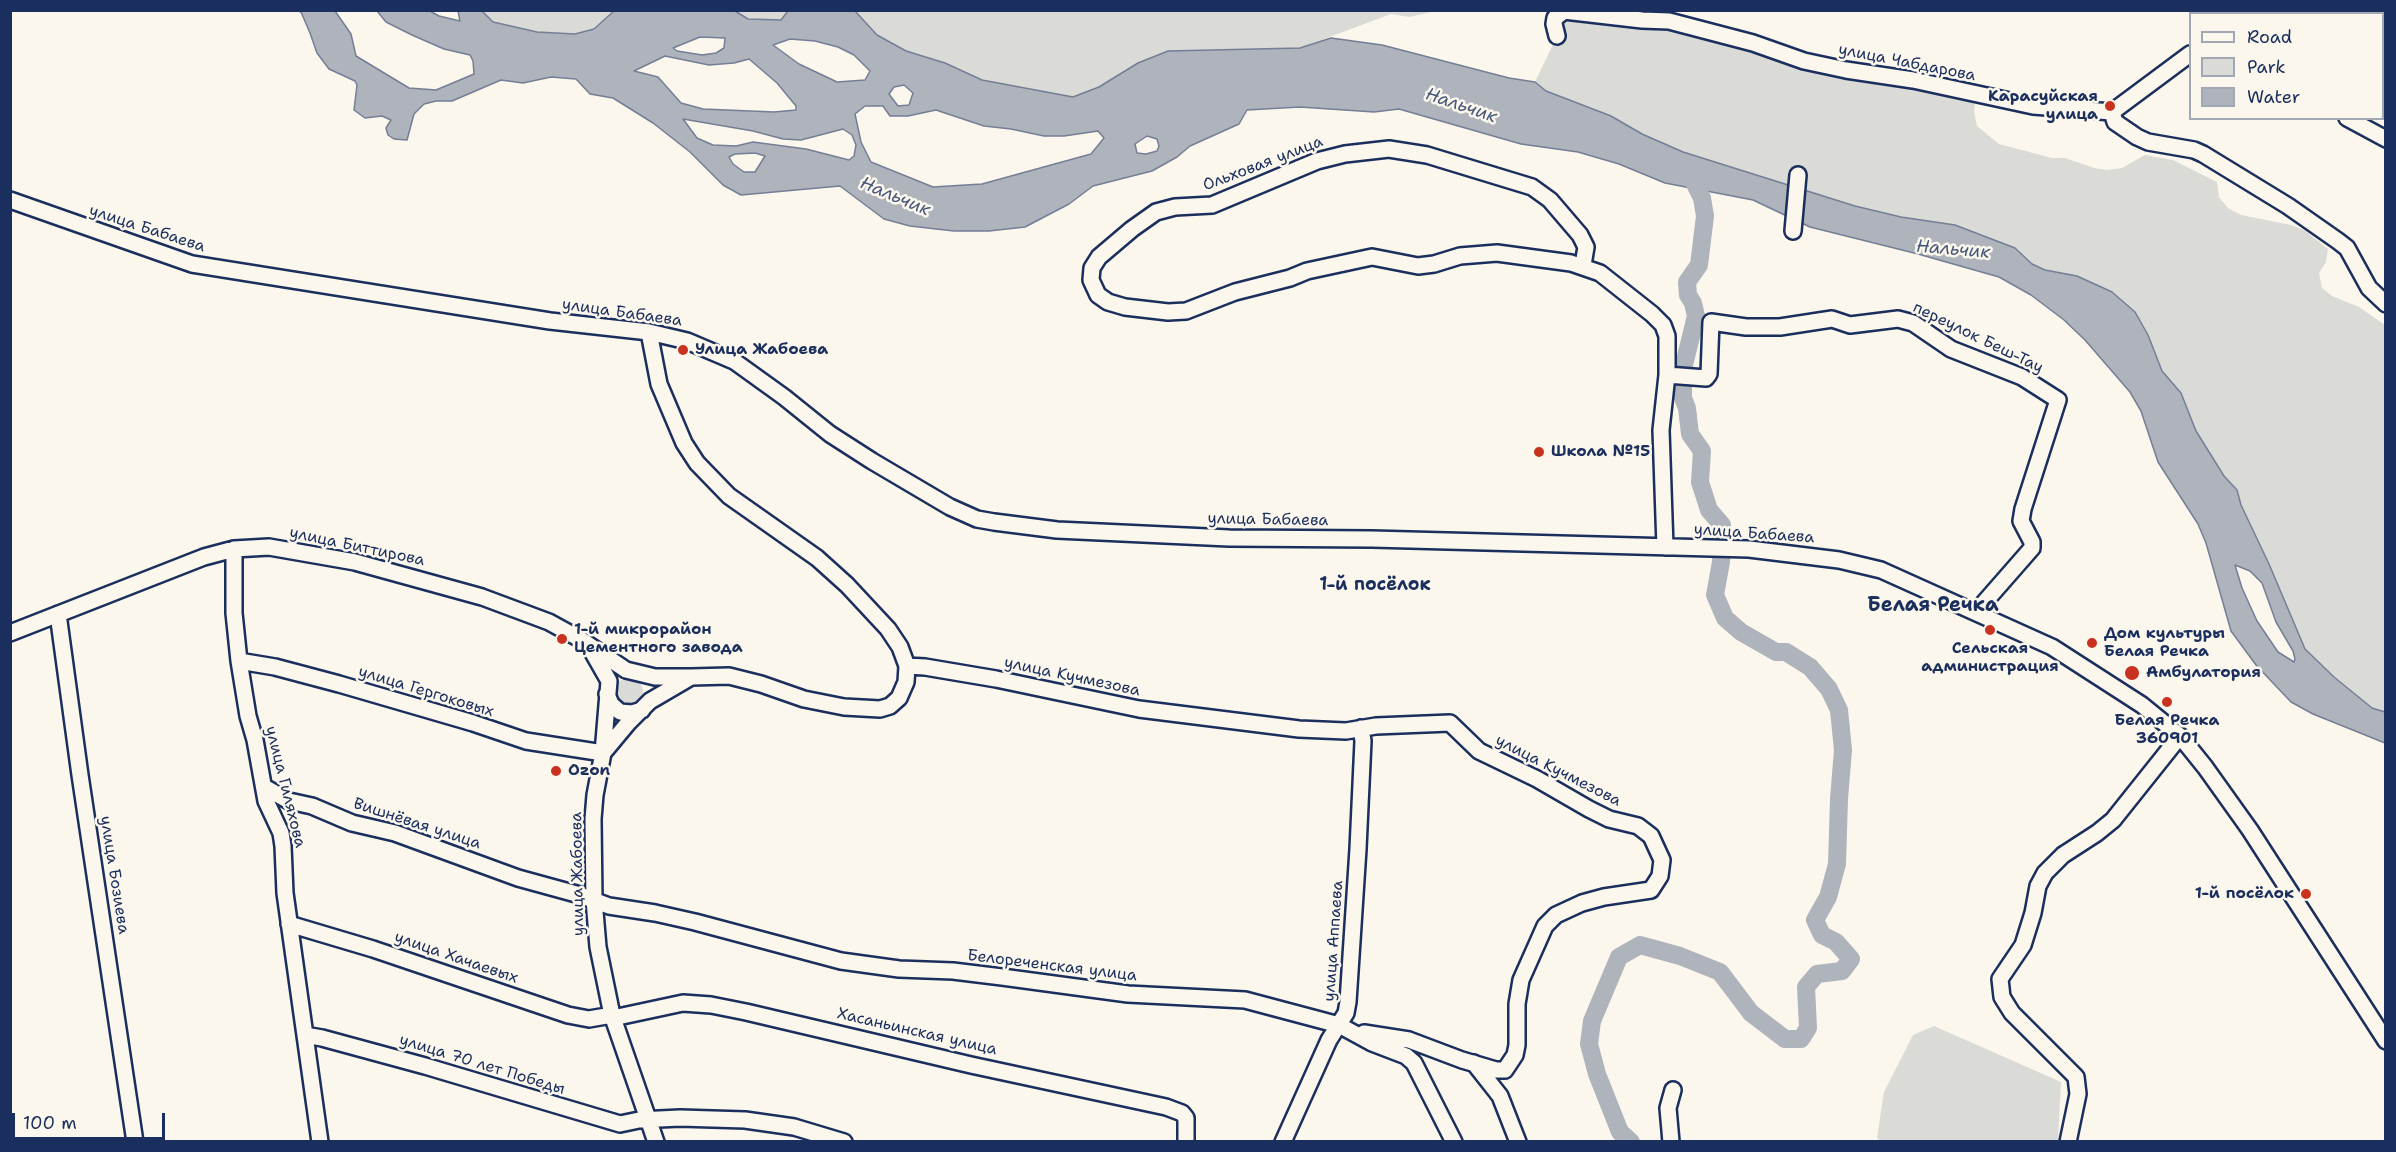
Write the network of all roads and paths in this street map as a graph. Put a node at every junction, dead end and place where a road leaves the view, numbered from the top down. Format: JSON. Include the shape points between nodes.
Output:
{"nodes":[{"id":1,"x":1557,"y":36,"type":"dead end"},
{"id":2,"x":2189,"y":55,"type":"edge"},
{"id":3,"x":2112,"y":112,"type":"junction"},
{"id":4,"x":2351,"y":120,"type":"edge"},
{"id":5,"x":2385,"y":139,"type":"edge"},
{"id":6,"x":1799,"y":177,"type":"dead end"},
{"id":7,"x":10,"y":200,"type":"edge"},
{"id":8,"x":1793,"y":230,"type":"dead end"},
{"id":9,"x":1582,"y":266,"type":"junction"},
{"id":10,"x":2385,"y":304,"type":"edge"},
{"id":11,"x":649,"y":332,"type":"junction"},
{"id":12,"x":1670,"y":376,"type":"junction"},
{"id":13,"x":1665,"y":547,"type":"junction"},
{"id":14,"x":234,"y":549,"type":"junction"},
{"id":15,"x":1976,"y":612,"type":"junction"},
{"id":16,"x":58,"y":614,"type":"junction"},
{"id":17,"x":10,"y":633,"type":"edge"},
{"id":18,"x":585,"y":643,"type":"junction"},
{"id":19,"x":239,"y":661,"type":"junction"},
{"id":20,"x":907,"y":666,"type":"junction"},
{"id":21,"x":632,"y":671,"type":"junction"},
{"id":22,"x":691,"y":677,"type":"junction"},
{"id":23,"x":608,"y":688,"type":"junction"},
{"id":24,"x":647,"y":705,"type":"junction"},
{"id":25,"x":1361,"y":728,"type":"junction"},
{"id":26,"x":2180,"y":736,"type":"junction"},
{"id":27,"x":603,"y":753,"type":"junction"},
{"id":28,"x":266,"y":788,"type":"junction"},
{"id":29,"x":594,"y":900,"type":"junction"},
{"id":30,"x":289,"y":924,"type":"junction"},
{"id":31,"x":612,"y":1016,"type":"junction"},
{"id":32,"x":1339,"y":1025,"type":"junction"},
{"id":33,"x":1356,"y":1034,"type":"junction"},
{"id":34,"x":305,"y":1035,"type":"junction"},
{"id":35,"x":2385,"y":1041,"type":"edge"},
{"id":36,"x":1474,"y":1064,"type":"junction"},
{"id":37,"x":1673,"y":1090,"type":"dead end"},
{"id":38,"x":648,"y":1120,"type":"junction"},
{"id":39,"x":135,"y":1142,"type":"edge"},
{"id":40,"x":320,"y":1142,"type":"edge"},
{"id":41,"x":656,"y":1142,"type":"edge"},
{"id":42,"x":844,"y":1142,"type":"edge"},
{"id":43,"x":1186,"y":1142,"type":"edge"},
{"id":44,"x":1283,"y":1142,"type":"edge"},
{"id":45,"x":1454,"y":1142,"type":"edge"},
{"id":46,"x":1518,"y":1142,"type":"edge"},
{"id":47,"x":1671,"y":1142,"type":"edge"},
{"id":48,"x":2068,"y":1142,"type":"edge"}],
"edges":[{"from":1,"to":3,"type":"street","name":"улица Чабдарова","via":[[1555,18],[1568,11],[1669,21],[1846,70],[2033,106]]},
{"from":2,"to":3,"type":"street"},
{"from":3,"to":10,"type":"street","via":[[2121,128],[2148,142],[2204,154],[2338,241],[2347,248],[2369,288]]},
{"from":4,"to":5,"type":"street"},
{"from":6,"to":8,"type":"street"},
{"from":7,"to":11,"type":"street","name":"улица Бабаева","via":[[192,264],[550,321]]},
{"from":9,"to":9,"type":"street","name":"Ольховая улица","via":[[1497,253],[1460,256],[1418,266],[1372,257],[1306,271],[1186,311],[1168,312],[1108,302],[1098,295],[1091,280],[1099,257],[1156,212],[1212,205],[1317,161],[1389,149],[1426,155],[1532,187],[1556,206],[1580,235],[1586,247]]},
{"from":9,"to":12,"type":"street","name":"Ольховая улица","via":[[1612,281],[1663,325]]},
{"from":11,"to":13,"type":"street","name":"улица Бабаева","via":[[687,341],[734,361],[830,434],[950,507],[977,519],[1057,530],[1229,538]]},
{"from":11,"to":20,"type":"street","via":[[659,384],[697,464],[729,496],[817,558],[848,585],[888,629]]},
{"from":12,"to":13,"type":"street","name":"Ольховая улица","via":[[1661,430]]},
{"from":12,"to":15,"type":"street","name":"переулок Беш-Тау","via":[[1706,378],[1711,322],[1772,327],[1832,319],[1850,325],[1898,319],[1913,323],[1951,348],[2022,377],[2058,400],[2023,509],[2021,521],[2032,548]]},
{"from":13,"to":15,"type":"street","name":"улица Бабаева","via":[[1749,549],[1863,565]]},
{"from":14,"to":16,"type":"street","name":"улица Биттирова"},
{"from":14,"to":18,"type":"street","name":"улица Биттирова","via":[[279,548],[392,571],[500,603],[549,622]]},
{"from":14,"to":19,"type":"street","name":"улица Гиляхова"},
{"from":15,"to":26,"type":"street","name":"улица Бабаева","via":[[2067,656],[2142,705]]},
{"from":16,"to":17,"type":"street","name":"улица Биттирова"},
{"from":16,"to":39,"type":"street","name":"улица Бозиева"},
{"from":18,"to":21,"type":"street","name":"улица Биттирова"},
{"from":18,"to":23,"type":"street","via":[[602,666]]},
{"from":19,"to":27,"type":"street","name":"улица Гергоковых","via":[[339,684],[526,741]]},
{"from":19,"to":28,"type":"street","name":"улица Гиляхова"},
{"from":20,"to":22,"type":"street","name":"улица Жабоева","via":[[899,698],[890,706],[863,710],[815,701],[729,676]]},
{"from":20,"to":25,"type":"street","name":"улица Кучмезова","via":[[996,679],[1149,711],[1299,729]]},
{"from":21,"to":22,"type":"street","name":"улица Биттирова","via":[[655,677]]},
{"from":21,"to":23,"type":"street","via":[[619,672]]},
{"from":21,"to":24,"type":"street","via":[[650,683]]},
{"from":22,"to":24,"type":"street","name":"улица Жабоева"},
{"from":23,"to":24,"type":"street","via":[[611,704],[620,712],[632,714]]},
{"from":23,"to":27,"type":"street"},
{"from":24,"to":27,"type":"street","name":"улица Жабоева"},
{"from":25,"to":32,"type":"street","name":"улица Аппаева","via":[[1348,1002]]},
{"from":25,"to":36,"type":"street","name":"улица Кучмезова","via":[[1450,723],[1479,751],[1609,819],[1638,826],[1651,836],[1662,860],[1660,876],[1652,890],[1594,899],[1550,919],[1521,980],[1517,1045],[1511,1063],[1502,1071]]},
{"from":26,"to":35,"type":"street","name":"улица Бабаева","via":[[2233,805]]},
{"from":26,"to":48,"type":"street","via":[[2113,820],[2063,855],[2045,873],[2023,945],[2000,979],[2002,997],[2012,1013],[2076,1077],[2078,1094]]},
{"from":27,"to":29,"type":"street","name":"улица Жабоева","via":[[593,819]]},
{"from":28,"to":29,"type":"street","name":"Вишнёвая улица","via":[[289,801],[352,823],[395,833],[518,878]]},
{"from":28,"to":30,"type":"street","name":"улица Гиляхова","via":[[266,801],[281,833]]},
{"from":29,"to":31,"type":"street","name":"улица Жабоева"},
{"from":29,"to":32,"type":"street","name":"Белореченская улица","via":[[862,965],[1002,977],[1139,995],[1245,1000]]},
{"from":30,"to":31,"type":"street","name":"улица Хачаевых","via":[[568,1015],[589,1019]]},
{"from":30,"to":34,"type":"street","name":"улица Гиляхова"},
{"from":31,"to":38,"type":"street","name":"улица Жабоева"},
{"from":31,"to":43,"type":"street","name":"Хасаньинская улица","via":[[683,1003],[746,1012],[1166,1107],[1186,1118]]},
{"from":32,"to":33,"type":"street","name":"Белореченская улица"},
{"from":32,"to":44,"type":"street","name":"улица Аппаева"},
{"from":33,"to":36,"type":"street","name":"улица Кучмезова","via":[[1368,1032],[1409,1040]]},
{"from":33,"to":45,"type":"street","name":"Белореченская улица","via":[[1414,1063]]},
{"from":34,"to":38,"type":"street","name":"улица 70 лет Победы","via":[[425,1066],[607,1121],[620,1124]]},
{"from":34,"to":40,"type":"street","name":"улица Гиляхова"},
{"from":36,"to":46,"type":"street","via":[[1500,1096]]},
{"from":37,"to":47,"type":"street","via":[[1668,1108]]},
{"from":38,"to":41,"type":"street","name":"улица Жабоева"},
{"from":38,"to":42,"type":"street","name":"улица 70 лет Победы","via":[[746,1120],[794,1127]]}]}
